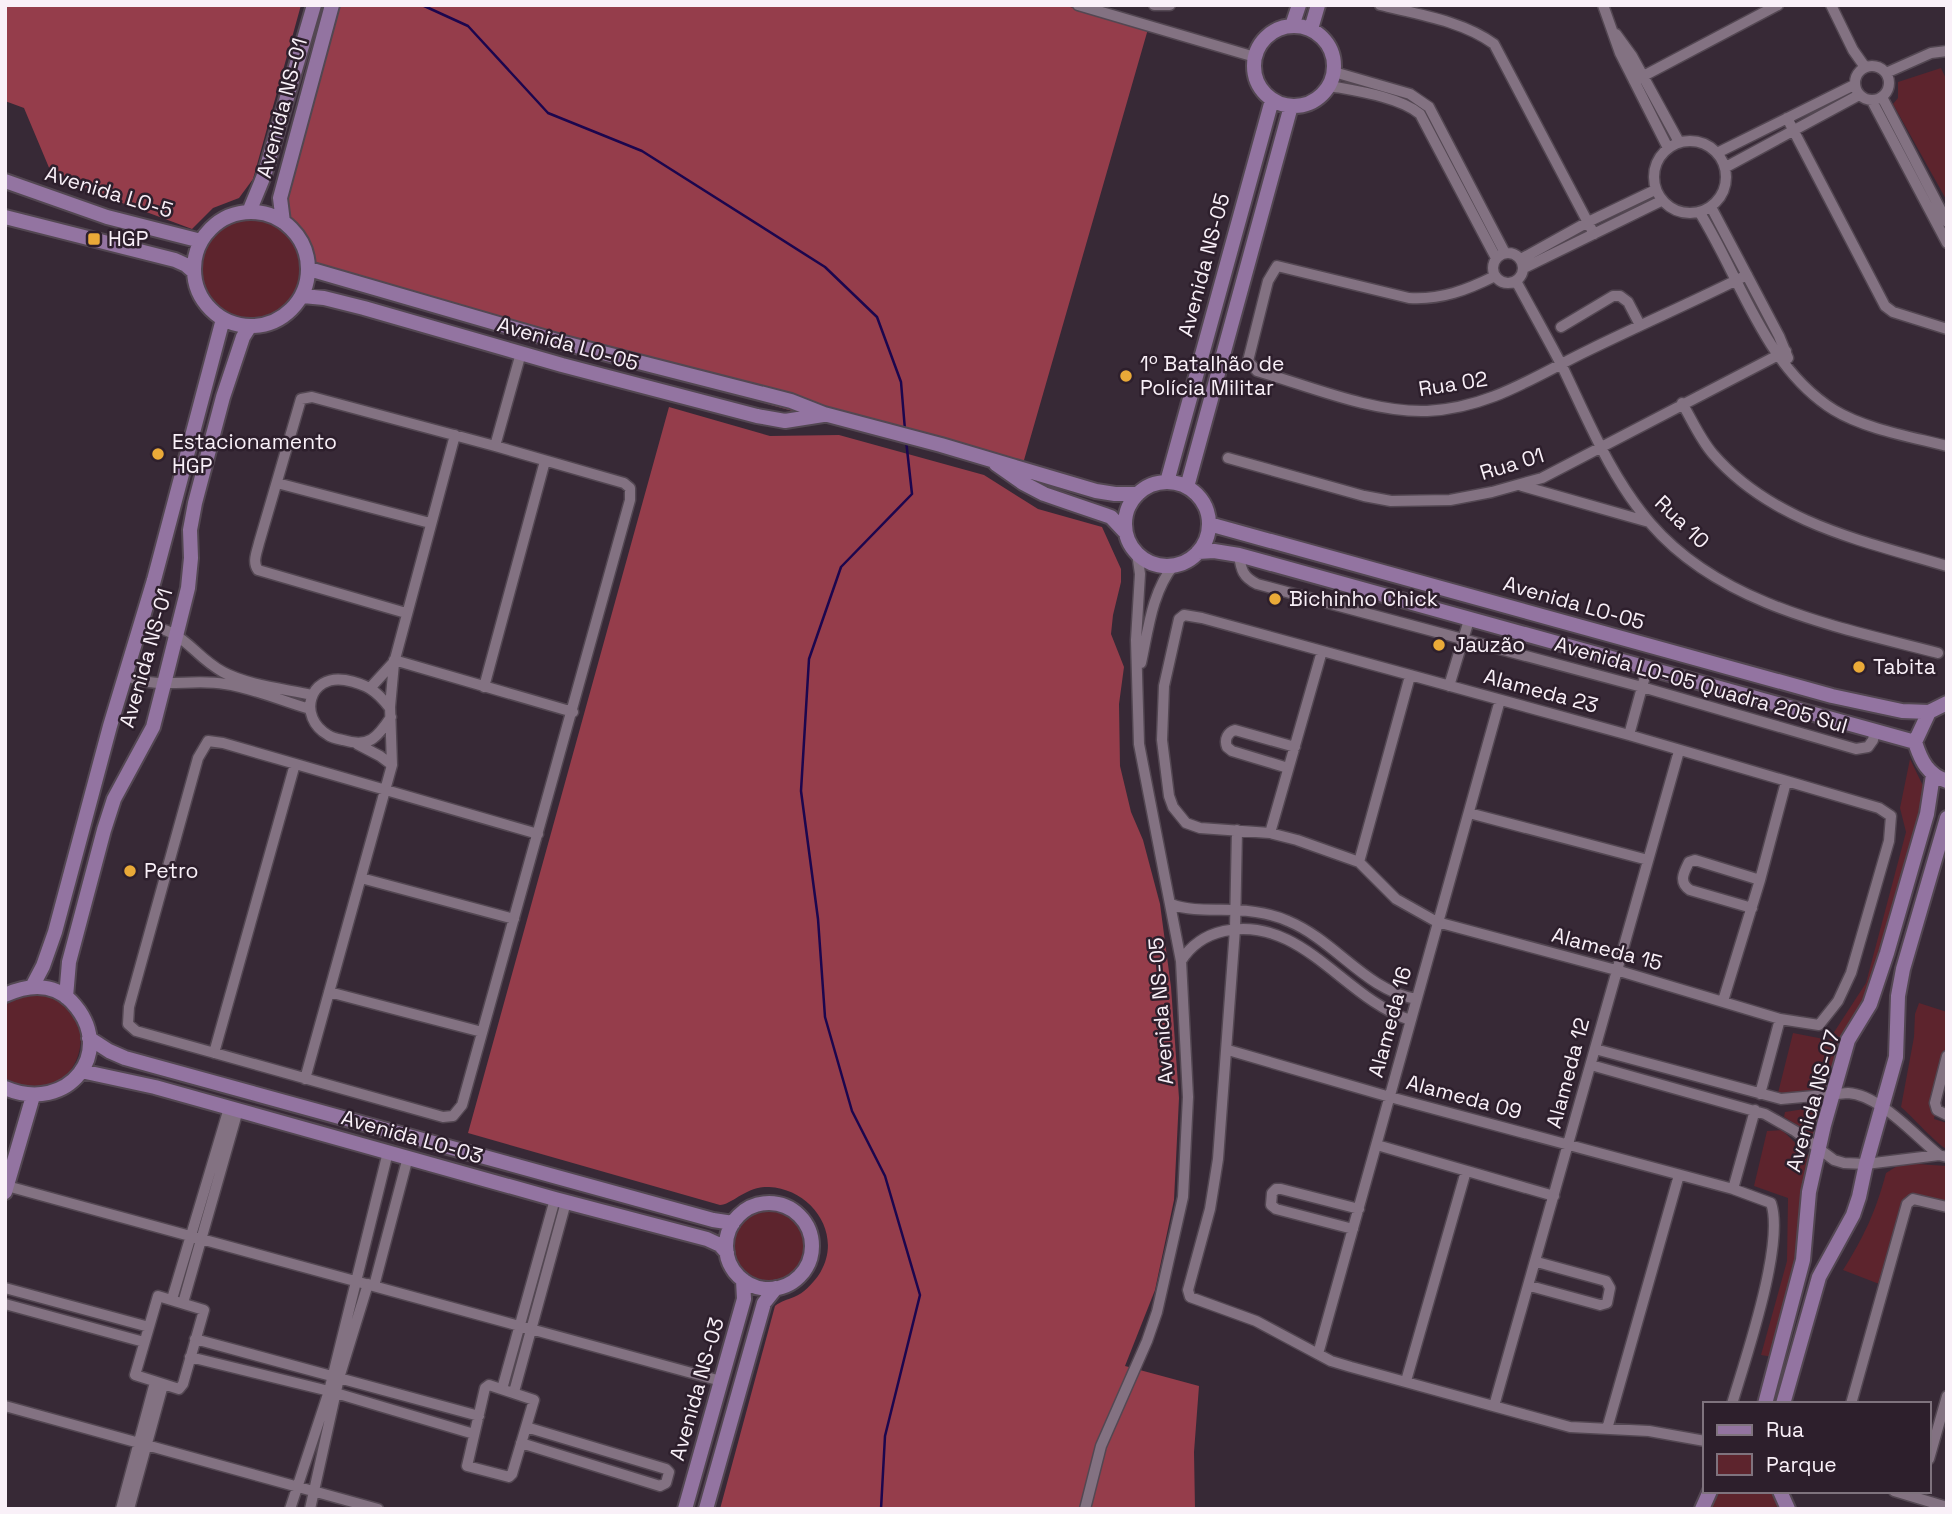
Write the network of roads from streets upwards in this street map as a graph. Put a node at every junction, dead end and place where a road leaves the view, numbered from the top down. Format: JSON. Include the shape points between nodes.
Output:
{"nodes":[{"id":1,"x":314,"y":5,"type":"edge"},
{"id":2,"x":331,"y":5,"type":"edge"},
{"id":3,"x":1079,"y":5,"type":"edge"},
{"id":4,"x":1299,"y":5,"type":"edge"},
{"id":5,"x":1318,"y":5,"type":"edge"},
{"id":6,"x":1380,"y":5,"type":"edge"},
{"id":7,"x":1603,"y":5,"type":"edge"},
{"id":8,"x":1778,"y":5,"type":"edge"},
{"id":9,"x":1831,"y":5,"type":"edge"},
{"id":10,"x":1293,"y":26,"type":"junction"},
{"id":11,"x":1311,"y":29,"type":"junction"},
{"id":12,"x":1947,"y":51,"type":"edge"},
{"id":13,"x":1255,"y":57,"type":"junction"},
{"id":14,"x":1865,"y":67,"type":"junction"},
{"id":15,"x":1886,"y":73,"type":"junction"},
{"id":16,"x":1332,"y":79,"type":"junction"},
{"id":17,"x":1639,"y":79,"type":"junction"},
{"id":18,"x":1856,"y":90,"type":"junction"},
{"id":19,"x":1877,"y":99,"type":"junction"},
{"id":20,"x":1272,"y":100,"type":"junction"},
{"id":21,"x":1291,"y":106,"type":"junction"},
{"id":22,"x":1787,"y":118,"type":"junction"},
{"id":23,"x":1794,"y":131,"type":"junction"},
{"id":24,"x":1679,"y":142,"type":"junction"},
{"id":25,"x":1907,"y":144,"type":"junction"},
{"id":26,"x":1668,"y":148,"type":"junction"},
{"id":27,"x":1896,"y":149,"type":"junction"},
{"id":28,"x":1717,"y":153,"type":"junction"},
{"id":29,"x":1913,"y":156,"type":"junction"},
{"id":30,"x":1903,"y":161,"type":"junction"},
{"id":31,"x":1726,"y":167,"type":"junction"},
{"id":32,"x":5,"y":181,"type":"edge"},
{"id":33,"x":1655,"y":190,"type":"junction"},
{"id":34,"x":1661,"y":201,"type":"junction"},
{"id":35,"x":1711,"y":207,"type":"junction"},
{"id":36,"x":249,"y":212,"type":"junction"},
{"id":37,"x":1700,"y":212,"type":"junction"},
{"id":38,"x":5,"y":217,"type":"edge"},
{"id":39,"x":283,"y":222,"type":"junction"},
{"id":40,"x":1588,"y":222,"type":"junction"},
{"id":41,"x":1947,"y":222,"type":"edge"},
{"id":42,"x":1594,"y":234,"type":"junction"},
{"id":43,"x":201,"y":241,"type":"junction"},
{"id":44,"x":1947,"y":243,"type":"edge"},
{"id":45,"x":1501,"y":255,"type":"junction"},
{"id":46,"x":1522,"y":263,"type":"junction"},
{"id":47,"x":309,"y":269,"type":"junction"},
{"id":48,"x":194,"y":272,"type":"junction"},
{"id":49,"x":1747,"y":275,"type":"junction"},
{"id":50,"x":1495,"y":276,"type":"junction"},
{"id":51,"x":1737,"y":280,"type":"junction"},
{"id":52,"x":1516,"y":281,"type":"junction"},
{"id":53,"x":303,"y":296,"type":"junction"},
{"id":54,"x":223,"y":319,"type":"junction"},
{"id":55,"x":1640,"y":325,"type":"junction"},
{"id":56,"x":250,"y":326,"type":"junction"},
{"id":57,"x":1561,"y":327,"type":"dead end"},
{"id":58,"x":1947,"y":329,"type":"edge"},
{"id":59,"x":521,"y":353,"type":"junction"},
{"id":60,"x":1782,"y":354,"type":"junction"},
{"id":61,"x":1560,"y":363,"type":"junction"},
{"id":62,"x":1682,"y":404,"type":"junction"},
{"id":63,"x":824,"y":414,"type":"junction"},
{"id":64,"x":455,"y":435,"type":"junction"},
{"id":65,"x":495,"y":446,"type":"junction"},
{"id":66,"x":1947,"y":446,"type":"edge"},
{"id":67,"x":1600,"y":447,"type":"junction"},
{"id":68,"x":1227,"y":458,"type":"dead end"},
{"id":69,"x":545,"y":461,"type":"junction"},
{"id":70,"x":993,"y":461,"type":"junction"},
{"id":71,"x":1167,"y":482,"type":"junction"},
{"id":72,"x":277,"y":483,"type":"junction"},
{"id":73,"x":1521,"y":485,"type":"junction"},
{"id":74,"x":1187,"y":487,"type":"junction"},
{"id":75,"x":1138,"y":494,"type":"junction"},
{"id":76,"x":1649,"y":522,"type":"junction"},
{"id":77,"x":430,"y":523,"type":"junction"},
{"id":78,"x":1209,"y":524,"type":"junction"},
{"id":79,"x":1126,"y":533,"type":"junction"},
{"id":80,"x":1198,"y":552,"type":"junction"},
{"id":81,"x":1137,"y":553,"type":"junction"},
{"id":82,"x":1238,"y":555,"type":"junction"},
{"id":83,"x":1174,"y":565,"type":"junction"},
{"id":84,"x":1947,"y":566,"type":"edge"},
{"id":85,"x":405,"y":613,"type":"junction"},
{"id":86,"x":1469,"y":620,"type":"junction"},
{"id":87,"x":141,"y":626,"type":"junction"},
{"id":88,"x":176,"y":634,"type":"junction"},
{"id":89,"x":1463,"y":640,"type":"junction"},
{"id":90,"x":1322,"y":651,"type":"junction"},
{"id":91,"x":1938,"y":653,"type":"dead end"},
{"id":92,"x":394,"y":662,"type":"junction"},
{"id":93,"x":1647,"y":669,"type":"junction"},
{"id":94,"x":127,"y":676,"type":"junction"},
{"id":95,"x":1410,"y":676,"type":"junction"},
{"id":96,"x":1138,"y":677,"type":"junction"},
{"id":97,"x":164,"y":684,"type":"junction"},
{"id":98,"x":1449,"y":686,"type":"junction"},
{"id":99,"x":371,"y":687,"type":"junction"},
{"id":100,"x":484,"y":687,"type":"junction"},
{"id":101,"x":1642,"y":687,"type":"junction"},
{"id":102,"x":312,"y":695,"type":"junction"},
{"id":103,"x":1500,"y":700,"type":"junction"},
{"id":104,"x":1947,"y":704,"type":"edge"},
{"id":105,"x":310,"y":709,"type":"junction"},
{"id":106,"x":390,"y":712,"type":"junction"},
{"id":107,"x":573,"y":712,"type":"junction"},
{"id":108,"x":1929,"y":712,"type":"junction"},
{"id":109,"x":1875,"y":730,"type":"junction"},
{"id":110,"x":1629,"y":735,"type":"junction"},
{"id":111,"x":1915,"y":743,"type":"junction"},
{"id":112,"x":356,"y":744,"type":"junction"},
{"id":113,"x":1294,"y":747,"type":"junction"},
{"id":114,"x":1679,"y":751,"type":"junction"},
{"id":115,"x":295,"y":764,"type":"junction"},
{"id":116,"x":392,"y":765,"type":"junction"},
{"id":117,"x":1288,"y":768,"type":"junction"},
{"id":118,"x":1940,"y":778,"type":"edge"},
{"id":119,"x":1786,"y":782,"type":"junction"},
{"id":120,"x":385,"y":788,"type":"junction"},
{"id":121,"x":1469,"y":813,"type":"junction"},
{"id":122,"x":1891,"y":816,"type":"joint"},
{"id":123,"x":1947,"y":818,"type":"edge"},
{"id":124,"x":1186,"y":823,"type":"joint"},
{"id":125,"x":1237,"y":830,"type":"junction"},
{"id":126,"x":1270,"y":833,"type":"junction"},
{"id":127,"x":538,"y":834,"type":"junction"},
{"id":128,"x":1648,"y":860,"type":"junction"},
{"id":129,"x":1359,"y":862,"type":"junction"},
{"id":130,"x":361,"y":877,"type":"junction"},
{"id":131,"x":1760,"y":880,"type":"junction"},
{"id":132,"x":1171,"y":904,"type":"junction"},
{"id":133,"x":1752,"y":908,"type":"junction"},
{"id":134,"x":1236,"y":910,"type":"junction"},
{"id":135,"x":514,"y":919,"type":"junction"},
{"id":136,"x":1437,"y":922,"type":"junction"},
{"id":137,"x":1235,"y":929,"type":"junction"},
{"id":138,"x":1181,"y":961,"type":"junction"},
{"id":139,"x":1616,"y":970,"type":"junction"},
{"id":140,"x":32,"y":987,"type":"junction"},
{"id":141,"x":329,"y":992,"type":"junction"},
{"id":142,"x":5,"y":995,"type":"edge"},
{"id":143,"x":66,"y":997,"type":"junction"},
{"id":144,"x":1416,"y":999,"type":"junction"},
{"id":145,"x":1723,"y":1002,"type":"junction"},
{"id":146,"x":1780,"y":1018,"type":"junction"},
{"id":147,"x":1410,"y":1020,"type":"junction"},
{"id":148,"x":482,"y":1032,"type":"junction"},
{"id":149,"x":89,"y":1038,"type":"junction"},
{"id":150,"x":1595,"y":1049,"type":"junction"},
{"id":151,"x":1228,"y":1050,"type":"junction"},
{"id":152,"x":214,"y":1052,"type":"junction"},
{"id":153,"x":1947,"y":1056,"type":"edge"},
{"id":154,"x":1591,"y":1065,"type":"junction"},
{"id":155,"x":81,"y":1071,"type":"junction"},
{"id":156,"x":1677,"y":1072,"type":"junction"},
{"id":157,"x":305,"y":1079,"type":"junction"},
{"id":158,"x":1672,"y":1087,"type":"junction"},
{"id":159,"x":5,"y":1088,"type":"edge"},
{"id":160,"x":1760,"y":1094,"type":"junction"},
{"id":161,"x":1833,"y":1094,"type":"junction"},
{"id":162,"x":33,"y":1096,"type":"junction"},
{"id":163,"x":1390,"y":1097,"type":"junction"},
{"id":164,"x":1882,"y":1108,"type":"junction"},
{"id":165,"x":234,"y":1109,"type":"junction"},
{"id":166,"x":1755,"y":1110,"type":"junction"},
{"id":167,"x":1947,"y":1115,"type":"edge"},
{"id":168,"x":1377,"y":1145,"type":"junction"},
{"id":169,"x":1568,"y":1146,"type":"junction"},
{"id":170,"x":1818,"y":1149,"type":"junction"},
{"id":171,"x":388,"y":1152,"type":"junction"},
{"id":172,"x":1943,"y":1156,"type":"edge"},
{"id":173,"x":408,"y":1157,"type":"junction"},
{"id":174,"x":1866,"y":1164,"type":"junction"},
{"id":175,"x":1466,"y":1171,"type":"junction"},
{"id":176,"x":1679,"y":1175,"type":"junction"},
{"id":177,"x":6,"y":1189,"type":"edge"},
{"id":178,"x":1733,"y":1189,"type":"junction"},
{"id":179,"x":1554,"y":1196,"type":"junction"},
{"id":180,"x":560,"y":1201,"type":"junction"},
{"id":181,"x":1947,"y":1207,"type":"edge"},
{"id":182,"x":1359,"y":1209,"type":"junction"},
{"id":183,"x":733,"y":1223,"type":"junction"},
{"id":184,"x":1353,"y":1229,"type":"junction"},
{"id":185,"x":197,"y":1239,"type":"junction"},
{"id":186,"x":727,"y":1253,"type":"junction"},
{"id":187,"x":1536,"y":1262,"type":"junction"},
{"id":188,"x":743,"y":1280,"type":"junction"},
{"id":189,"x":367,"y":1284,"type":"junction"},
{"id":190,"x":1530,"y":1286,"type":"junction"},
{"id":191,"x":5,"y":1288,"type":"edge"},
{"id":192,"x":776,"y":1288,"type":"junction"},
{"id":193,"x":172,"y":1299,"type":"junction"},
{"id":194,"x":183,"y":1303,"type":"junction"},
{"id":195,"x":5,"y":1304,"type":"edge"},
{"id":196,"x":149,"y":1327,"type":"junction"},
{"id":197,"x":519,"y":1327,"type":"junction"},
{"id":198,"x":532,"y":1331,"type":"junction"},
{"id":199,"x":195,"y":1339,"type":"junction"},
{"id":200,"x":144,"y":1342,"type":"junction"},
{"id":201,"x":1318,"y":1354,"type":"junction"},
{"id":202,"x":190,"y":1357,"type":"junction"},
{"id":203,"x":336,"y":1378,"type":"junction"},
{"id":204,"x":721,"y":1381,"type":"junction"},
{"id":205,"x":1406,"y":1381,"type":"junction"},
{"id":206,"x":159,"y":1383,"type":"junction"},
{"id":207,"x":502,"y":1389,"type":"junction"},
{"id":208,"x":332,"y":1392,"type":"junction"},
{"id":209,"x":514,"y":1392,"type":"junction"},
{"id":210,"x":1947,"y":1396,"type":"edge"},
{"id":211,"x":1733,"y":1402,"type":"edge"},
{"id":212,"x":1766,"y":1402,"type":"edge"},
{"id":213,"x":1784,"y":1402,"type":"edge"},
{"id":214,"x":1852,"y":1402,"type":"edge"},
{"id":215,"x":5,"y":1406,"type":"edge"},
{"id":216,"x":1494,"y":1406,"type":"junction"},
{"id":217,"x":479,"y":1416,"type":"junction"},
{"id":218,"x":526,"y":1427,"type":"junction"},
{"id":219,"x":1607,"y":1429,"type":"junction"},
{"id":220,"x":474,"y":1434,"type":"junction"},
{"id":221,"x":1703,"y":1441,"type":"edge"},
{"id":222,"x":142,"y":1443,"type":"junction"},
{"id":223,"x":521,"y":1443,"type":"junction"},
{"id":224,"x":1931,"y":1452,"type":"edge"},
{"id":225,"x":296,"y":1485,"type":"junction"},
{"id":226,"x":314,"y":1491,"type":"junction"},
{"id":227,"x":1709,"y":1493,"type":"edge"},
{"id":228,"x":1781,"y":1493,"type":"edge"},
{"id":229,"x":1919,"y":1495,"type":"edge"},
{"id":230,"x":1947,"y":1507,"type":"edge"},
{"id":231,"x":121,"y":1509,"type":"edge"},
{"id":232,"x":129,"y":1509,"type":"edge"},
{"id":233,"x":290,"y":1509,"type":"edge"},
{"id":234,"x":310,"y":1509,"type":"edge"},
{"id":235,"x":377,"y":1509,"type":"edge"},
{"id":236,"x":685,"y":1509,"type":"edge"},
{"id":237,"x":706,"y":1509,"type":"edge"},
{"id":238,"x":1086,"y":1509,"type":"edge"},
{"id":239,"x":1702,"y":1509,"type":"edge"},
{"id":240,"x":1788,"y":1509,"type":"edge"}],
"edges":[{"from":1,"to":36,"type":"street","name":"Avenida NS-01","via":[[265,173]]},
{"from":2,"to":39,"type":"street","name":"Avenida NS-01","via":[[279,198]]},
{"from":3,"to":13,"type":"street"},
{"from":4,"to":10,"type":"street"},
{"from":5,"to":11,"type":"street"},
{"from":6,"to":40,"type":"street","via":[[1465,29],[1493,44]]},
{"from":7,"to":17,"type":"street","via":[[1620,53]]},
{"from":8,"to":17,"type":"street"},
{"from":9,"to":14,"type":"street"},
{"from":10,"to":11,"type":"street"},
{"from":10,"to":13,"type":"street","via":[[1272,32]]},
{"from":11,"to":16,"type":"street","via":[[1331,48],[1335,60]]},
{"from":12,"to":15,"type":"street","via":[[1931,53]]},
{"from":13,"to":20,"type":"street","via":[[1256,80]]},
{"from":14,"to":15,"type":"street"},
{"from":14,"to":18,"type":"street","via":[[1857,74]]},
{"from":15,"to":19,"type":"street","via":[[1889,83]]},
{"from":16,"to":21,"type":"street","via":[[1311,104]]},
{"from":16,"to":45,"type":"street","via":[[1412,107],[1420,114]]},
{"from":17,"to":24,"type":"street"},
{"from":17,"to":26,"type":"street"},
{"from":18,"to":19,"type":"street"},
{"from":18,"to":22,"type":"street"},
{"from":18,"to":23,"type":"street"},
{"from":19,"to":25,"type":"street"},
{"from":19,"to":27,"type":"street"},
{"from":20,"to":21,"type":"street"},
{"from":20,"to":71,"type":"street","name":"Avenida NS-05"},
{"from":21,"to":74,"type":"street","name":"Avenida NS-05"},
{"from":22,"to":23,"type":"street"},
{"from":22,"to":28,"type":"street"},
{"from":23,"to":31,"type":"street"},
{"from":23,"to":58,"type":"street","via":[[1885,306]]},
{"from":24,"to":26,"type":"street"},
{"from":24,"to":28,"type":"street","via":[[1699,142]]},
{"from":25,"to":27,"type":"street"},
{"from":25,"to":29,"type":"street"},
{"from":26,"to":33,"type":"street","via":[[1654,167]]},
{"from":27,"to":30,"type":"street"},
{"from":28,"to":31,"type":"street"},
{"from":29,"to":30,"type":"street"},
{"from":29,"to":41,"type":"street"},
{"from":30,"to":44,"type":"street"},
{"from":31,"to":35,"type":"street","via":[[1726,186]]},
{"from":32,"to":43,"type":"street","name":"Avenida LO-5","via":[[107,217]]},
{"from":33,"to":34,"type":"street"},
{"from":33,"to":40,"type":"street"},
{"from":34,"to":37,"type":"street","via":[[1681,213]]},
{"from":34,"to":42,"type":"street"},
{"from":35,"to":37,"type":"street"},
{"from":35,"to":49,"type":"street"},
{"from":36,"to":39,"type":"street"},
{"from":36,"to":43,"type":"street","via":[[221,220]]},
{"from":37,"to":51,"type":"street"},
{"from":38,"to":48,"type":"street","via":[[175,260]]},
{"from":39,"to":47,"type":"street","via":[[302,243]]},
{"from":40,"to":42,"type":"street"},
{"from":40,"to":46,"type":"street"},
{"from":42,"to":46,"type":"street"},
{"from":43,"to":48,"type":"street"},
{"from":45,"to":46,"type":"street","via":[[1512,253]]},
{"from":45,"to":50,"type":"street","via":[[1493,268]]},
{"from":46,"to":52,"type":"street"},
{"from":47,"to":53,"type":"street"},
{"from":47,"to":63,"type":"street","name":"Avenida LO-05","via":[[588,350],[791,401]]},
{"from":48,"to":54,"type":"street","via":[[206,306]]},
{"from":49,"to":51,"type":"street","name":"Rua 02"},
{"from":49,"to":60,"type":"street"},
{"from":50,"to":52,"type":"street","via":[[1503,282]]},
{"from":50,"to":61,"type":"street","name":"Rua 02","via":[[1426,299],[1277,266],[1268,281],[1249,363],[1257,371],[1371,404],[1428,411],[1498,397]]},
{"from":51,"to":55,"type":"street","name":"Rua 02"},
{"from":51,"to":60,"type":"street"},
{"from":52,"to":61,"type":"street","name":"Rua 10"},
{"from":53,"to":56,"type":"street","via":[[285,315]]},
{"from":53,"to":59,"type":"street","name":"Avenida LO-05","via":[[364,308]]},
{"from":54,"to":56,"type":"street"},
{"from":54,"to":87,"type":"street","name":"Avenida NS-01"},
{"from":55,"to":57,"type":"street","via":[[1628,302],[1613,296]]},
{"from":55,"to":61,"type":"street","name":"Rua 02"},
{"from":56,"to":88,"type":"street","name":"Avenida NS-01","via":[[223,397],[195,502],[188,588]]},
{"from":59,"to":63,"type":"street","name":"Avenida LO-05","via":[[757,416],[785,421]]},
{"from":59,"to":65,"type":"street"},
{"from":60,"to":62,"type":"street","name":"Rua 01"},
{"from":60,"to":66,"type":"street","via":[[1814,395],[1843,414]]},
{"from":61,"to":67,"type":"street","name":"Rua 10"},
{"from":62,"to":67,"type":"street","name":"Rua 01"},
{"from":62,"to":84,"type":"street","via":[[1712,452],[1757,495],[1809,523]]},
{"from":63,"to":70,"type":"street","name":"Avenida LO-05"},
{"from":64,"to":65,"type":"street"},
{"from":64,"to":72,"type":"street","via":[[305,397],[299,402]]},
{"from":64,"to":77,"type":"street"},
{"from":65,"to":69,"type":"street"},
{"from":67,"to":73,"type":"street","name":"Rua 01"},
{"from":67,"to":76,"type":"street","name":"Rua 10"},
{"from":68,"to":73,"type":"street","name":"Rua 01","via":[[1391,501],[1450,500]]},
{"from":69,"to":100,"type":"street"},
{"from":69,"to":107,"type":"street","via":[[624,483],[632,494]]},
{"from":70,"to":75,"type":"street","name":"Avenida LO-05","via":[[1108,494]]},
{"from":70,"to":79,"type":"street","name":"Avenida LO-05","via":[[1044,494],[1111,517]]},
{"from":71,"to":74,"type":"street"},
{"from":71,"to":75,"type":"street"},
{"from":72,"to":77,"type":"street"},
{"from":72,"to":85,"type":"street","via":[[255,562],[258,570]]},
{"from":73,"to":76,"type":"street"},
{"from":74,"to":78,"type":"street","via":[[1204,505]]},
{"from":75,"to":79,"type":"street","via":[[1129,505]]},
{"from":76,"to":91,"type":"street","name":"Rua 10","via":[[1710,574],[1750,594],[1811,619]]},
{"from":77,"to":85,"type":"street"},
{"from":78,"to":80,"type":"street"},
{"from":78,"to":108,"type":"street","name":"Avenida LO-05","via":[[1806,690],[1902,711]]},
{"from":79,"to":81,"type":"street"},
{"from":80,"to":82,"type":"street","name":"Avenida LO-05"},
{"from":80,"to":83,"type":"street"},
{"from":81,"to":83,"type":"street","via":[[1147,561]]},
{"from":81,"to":96,"type":"street","name":"Avenida NS-05"},
{"from":82,"to":86,"type":"street","name":"Avenida LO-05"},
{"from":82,"to":89,"type":"street","name":"Avenida LO-05 Quadra 205 Sul","via":[[1242,573],[1257,584]]},
{"from":83,"to":96,"type":"street","name":"Avenida NS-05","via":[[1159,591]]},
{"from":85,"to":92,"type":"street"},
{"from":86,"to":89,"type":"street"},
{"from":86,"to":93,"type":"street","name":"Avenida LO-05"},
{"from":87,"to":88,"type":"street"},
{"from":87,"to":94,"type":"street","name":"Avenida NS-01"},
{"from":88,"to":97,"type":"street","name":"Avenida NS-01"},
{"from":88,"to":102,"type":"street","via":[[233,676]]},
{"from":89,"to":98,"type":"street"},
{"from":89,"to":101,"type":"street","name":"Avenida LO-05 Quadra 205 Sul"},
{"from":90,"to":95,"type":"street","name":"Alameda 23"},
{"from":90,"to":113,"type":"street"},
{"from":90,"to":124,"type":"street","name":"Alameda 23","via":[[1193,615],[1179,619],[1164,685],[1161,740],[1172,807]]},
{"from":92,"to":99,"type":"street"},
{"from":92,"to":100,"type":"street"},
{"from":92,"to":106,"type":"street"},
{"from":93,"to":101,"type":"street"},
{"from":93,"to":109,"type":"street","name":"Avenida LO-05"},
{"from":94,"to":97,"type":"street"},
{"from":94,"to":140,"type":"street","name":"Avenida NS-01","via":[[55,932]]},
{"from":95,"to":98,"type":"street","name":"Alameda 23"},
{"from":95,"to":129,"type":"street"},
{"from":96,"to":132,"type":"street","name":"Avenida NS-05","via":[[1139,744]]},
{"from":97,"to":105,"type":"street","via":[[226,684]]},
{"from":97,"to":143,"type":"street","name":"Avenida NS-01","via":[[153,727],[114,799],[104,830],[69,962]]},
{"from":98,"to":103,"type":"street","name":"Alameda 23"},
{"from":99,"to":102,"type":"street","via":[[332,678]]},
{"from":99,"to":106,"type":"street"},
{"from":100,"to":107,"type":"street"},
{"from":101,"to":109,"type":"street","name":"Avenida LO-05 Quadra 205 Sul","via":[[1856,749],[1868,747]]},
{"from":101,"to":110,"type":"street"},
{"from":102,"to":105,"type":"street"},
{"from":103,"to":110,"type":"street","name":"Alameda 23"},
{"from":103,"to":121,"type":"street","name":"Alameda 16"},
{"from":104,"to":108,"type":"street"},
{"from":105,"to":112,"type":"street","via":[[314,723],[328,735]]},
{"from":106,"to":112,"type":"street","via":[[371,741]]},
{"from":106,"to":116,"type":"street"},
{"from":107,"to":127,"type":"street"},
{"from":108,"to":111,"type":"street"},
{"from":109,"to":111,"type":"street","name":"Avenida LO-05"},
{"from":110,"to":114,"type":"street","name":"Alameda 23"},
{"from":111,"to":118,"type":"street","via":[[1923,763]]},
{"from":112,"to":116,"type":"street"},
{"from":113,"to":117,"type":"street"},
{"from":113,"to":117,"type":"street","via":[[1235,730],[1226,741],[1232,751]]},
{"from":114,"to":119,"type":"street","name":"Alameda 23"},
{"from":114,"to":128,"type":"street","name":"Alameda 12"},
{"from":115,"to":120,"type":"street"},
{"from":115,"to":152,"type":"street"},
{"from":115,"to":152,"type":"street","via":[[214,741],[208,741],[198,758],[127,1019],[136,1031]]},
{"from":116,"to":120,"type":"street"},
{"from":117,"to":126,"type":"street"},
{"from":118,"to":161,"type":"street","name":"Avenida NS-07","via":[[1870,1004],[1848,1040]]},
{"from":119,"to":122,"type":"street","name":"Alameda 23","via":[[1861,802]]},
{"from":119,"to":131,"type":"street"},
{"from":120,"to":127,"type":"street"},
{"from":120,"to":130,"type":"street"},
{"from":121,"to":128,"type":"street"},
{"from":121,"to":136,"type":"street","name":"Alameda 16"},
{"from":122,"to":146,"type":"street","name":"Alameda 15","via":[[1889,841],[1843,993],[1819,1025]]},
{"from":123,"to":164,"type":"street","via":[[1903,969],[1896,1057]]},
{"from":124,"to":125,"type":"street","name":"Alameda 15"},
{"from":125,"to":126,"type":"street","name":"Alameda 15"},
{"from":125,"to":134,"type":"street"},
{"from":126,"to":129,"type":"street","name":"Alameda 15"},
{"from":127,"to":135,"type":"street"},
{"from":128,"to":139,"type":"street","name":"Alameda 12"},
{"from":129,"to":136,"type":"street","name":"Alameda 15","via":[[1396,899]]},
{"from":130,"to":135,"type":"street"},
{"from":130,"to":141,"type":"street"},
{"from":131,"to":133,"type":"street"},
{"from":131,"to":133,"type":"street","via":[[1695,860],[1688,864],[1682,879],[1690,890]]},
{"from":132,"to":134,"type":"street"},
{"from":132,"to":138,"type":"street","name":"Avenida NS-05"},
{"from":133,"to":145,"type":"street"},
{"from":134,"to":137,"type":"street"},
{"from":134,"to":144,"type":"street","via":[[1289,921],[1377,985]]},
{"from":135,"to":148,"type":"street"},
{"from":136,"to":139,"type":"street","name":"Alameda 15"},
{"from":136,"to":144,"type":"street","name":"Alameda 16"},
{"from":137,"to":138,"type":"street","via":[[1194,944]]},
{"from":137,"to":147,"type":"street","via":[[1265,930],[1290,939],[1362,996]]},
{"from":137,"to":151,"type":"street"},
{"from":138,"to":238,"type":"street","name":"Avenida NS-05","via":[[1188,1097],[1183,1197],[1147,1341],[1101,1447]]},
{"from":139,"to":145,"type":"street","name":"Alameda 15"},
{"from":139,"to":150,"type":"street","name":"Alameda 12"},
{"from":140,"to":142,"type":"street"},
{"from":140,"to":143,"type":"street","via":[[55,990]]},
{"from":141,"to":148,"type":"street"},
{"from":141,"to":157,"type":"street"},
{"from":143,"to":149,"type":"street","via":[[82,1013]]},
{"from":144,"to":147,"type":"street","name":"Alameda 16"},
{"from":145,"to":146,"type":"street","name":"Alameda 15"},
{"from":146,"to":160,"type":"street"},
{"from":147,"to":163,"type":"street","name":"Alameda 16"},
{"from":148,"to":157,"type":"street","via":[[462,1105],[453,1116]]},
{"from":149,"to":155,"type":"street"},
{"from":149,"to":183,"type":"street","name":"Avenida LO-03","via":[[125,1058]]},
{"from":150,"to":154,"type":"street","name":"Alameda 12"},
{"from":150,"to":156,"type":"street"},
{"from":151,"to":163,"type":"street","name":"Alameda 09"},
{"from":151,"to":201,"type":"street","via":[[1216,1184],[1188,1295],[1256,1321]]},
{"from":152,"to":157,"type":"street"},
{"from":153,"to":167,"type":"street","via":[[1935,1103],[1937,1110]]},
{"from":154,"to":158,"type":"street"},
{"from":154,"to":169,"type":"street","name":"Alameda 12"},
{"from":155,"to":162,"type":"street","via":[[61,1090]]},
{"from":155,"to":165,"type":"street","name":"Avenida LO-03"},
{"from":156,"to":158,"type":"street"},
{"from":156,"to":160,"type":"street"},
{"from":158,"to":166,"type":"street"},
{"from":159,"to":162,"type":"street"},
{"from":160,"to":161,"type":"street","via":[[1787,1100]]},
{"from":161,"to":164,"type":"street","via":[[1858,1094]]},
{"from":161,"to":170,"type":"street","name":"Avenida NS-07"},
{"from":162,"to":177,"type":"street"},
{"from":163,"to":168,"type":"street","name":"Alameda 16"},
{"from":163,"to":169,"type":"street","name":"Alameda 09"},
{"from":164,"to":172,"type":"street"},
{"from":164,"to":174,"type":"street"},
{"from":165,"to":171,"type":"street","name":"Avenida LO-03"},
{"from":165,"to":185,"type":"street"},
{"from":166,"to":170,"type":"street","via":[[1787,1125]]},
{"from":166,"to":178,"type":"street"},
{"from":168,"to":175,"type":"street"},
{"from":168,"to":182,"type":"street","name":"Alameda 16"},
{"from":169,"to":176,"type":"street","name":"Alameda 09"},
{"from":169,"to":179,"type":"street","name":"Alameda 12"},
{"from":170,"to":174,"type":"street","via":[[1834,1160]]},
{"from":170,"to":212,"type":"street","name":"Avenida NS-07","via":[[1803,1260]]},
{"from":171,"to":173,"type":"street","name":"Avenida LO-03"},
{"from":171,"to":189,"type":"street"},
{"from":172,"to":174,"type":"street"},
{"from":173,"to":180,"type":"street","name":"Avenida LO-03"},
{"from":173,"to":189,"type":"street"},
{"from":174,"to":213,"type":"street","via":[[1856,1208],[1819,1277]]},
{"from":175,"to":179,"type":"street"},
{"from":175,"to":205,"type":"street"},
{"from":176,"to":178,"type":"street","name":"Alameda 09"},
{"from":176,"to":219,"type":"street"},
{"from":177,"to":185,"type":"street"},
{"from":178,"to":211,"type":"street","name":"Alameda 09","via":[[1772,1204],[1772,1244]]},
{"from":179,"to":187,"type":"street","name":"Alameda 12"},
{"from":180,"to":186,"type":"street","name":"Avenida LO-03","via":[[707,1239]]},
{"from":180,"to":197,"type":"street"},
{"from":180,"to":198,"type":"street"},
{"from":181,"to":214,"type":"street","via":[[1913,1199],[1907,1204]]},
{"from":182,"to":184,"type":"street","name":"Alameda 16"},
{"from":182,"to":184,"type":"street","via":[[1281,1189],[1272,1193],[1271,1205],[1276,1209]]},
{"from":183,"to":186,"type":"street"},
{"from":183,"to":192,"type":"street","name":"Avenida NS-03","via":[[745,1211],[766,1203],[788,1208],[805,1223],[812,1244],[807,1266],[791,1282]]},
{"from":184,"to":201,"type":"street","name":"Alameda 16"},
{"from":185,"to":189,"type":"street"},
{"from":185,"to":193,"type":"street"},
{"from":185,"to":194,"type":"street"},
{"from":186,"to":188,"type":"street"},
{"from":187,"to":190,"type":"street","name":"Alameda 12"},
{"from":187,"to":190,"type":"street","via":[[1605,1281],[1610,1296],[1600,1305]]},
{"from":188,"to":192,"type":"street"},
{"from":188,"to":204,"type":"street","name":"Avenida NS-03","via":[[744,1299]]},
{"from":189,"to":197,"type":"street"},
{"from":189,"to":203,"type":"street"},
{"from":190,"to":216,"type":"street","name":"Alameda 12"},
{"from":191,"to":196,"type":"street"},
{"from":192,"to":237,"type":"street","name":"Avenida NS-03","via":[[764,1303]]},
{"from":193,"to":194,"type":"street"},
{"from":193,"to":196,"type":"street","via":[[156,1297]]},
{"from":194,"to":199,"type":"street","via":[[204,1310]]},
{"from":195,"to":200,"type":"street"},
{"from":196,"to":200,"type":"street"},
{"from":197,"to":198,"type":"street"},
{"from":197,"to":207,"type":"street"},
{"from":198,"to":204,"type":"street"},
{"from":198,"to":209,"type":"street"},
{"from":199,"to":202,"type":"street"},
{"from":199,"to":203,"type":"street"},
{"from":200,"to":206,"type":"street","via":[[135,1375]]},
{"from":201,"to":205,"type":"street"},
{"from":202,"to":206,"type":"street","via":[[183,1386],[177,1389]]},
{"from":202,"to":208,"type":"street"},
{"from":203,"to":208,"type":"street"},
{"from":203,"to":217,"type":"street"},
{"from":204,"to":236,"type":"street","name":"Avenida NS-03"},
{"from":205,"to":216,"type":"street"},
{"from":206,"to":222,"type":"street"},
{"from":207,"to":209,"type":"street"},
{"from":207,"to":217,"type":"street","via":[[486,1386]]},
{"from":208,"to":220,"type":"street"},
{"from":208,"to":225,"type":"street"},
{"from":208,"to":226,"type":"street"},
{"from":209,"to":218,"type":"street","via":[[534,1399]]},
{"from":210,"to":224,"type":"street"},
{"from":215,"to":222,"type":"street"},
{"from":216,"to":219,"type":"street","via":[[1570,1427]]},
{"from":217,"to":220,"type":"street"},
{"from":218,"to":223,"type":"street"},
{"from":218,"to":223,"type":"street","via":[[666,1469],[667,1481],[660,1486]]},
{"from":219,"to":221,"type":"street"},
{"from":220,"to":223,"type":"street","via":[[467,1466],[506,1477],[512,1474]]},
{"from":222,"to":225,"type":"street"},
{"from":222,"to":231,"type":"street"},
{"from":222,"to":232,"type":"street"},
{"from":225,"to":226,"type":"street"},
{"from":225,"to":233,"type":"street"},
{"from":226,"to":234,"type":"street"},
{"from":226,"to":235,"type":"street"},
{"from":227,"to":239,"type":"street"},
{"from":228,"to":240,"type":"street"},
{"from":229,"to":230,"type":"street"}]}
